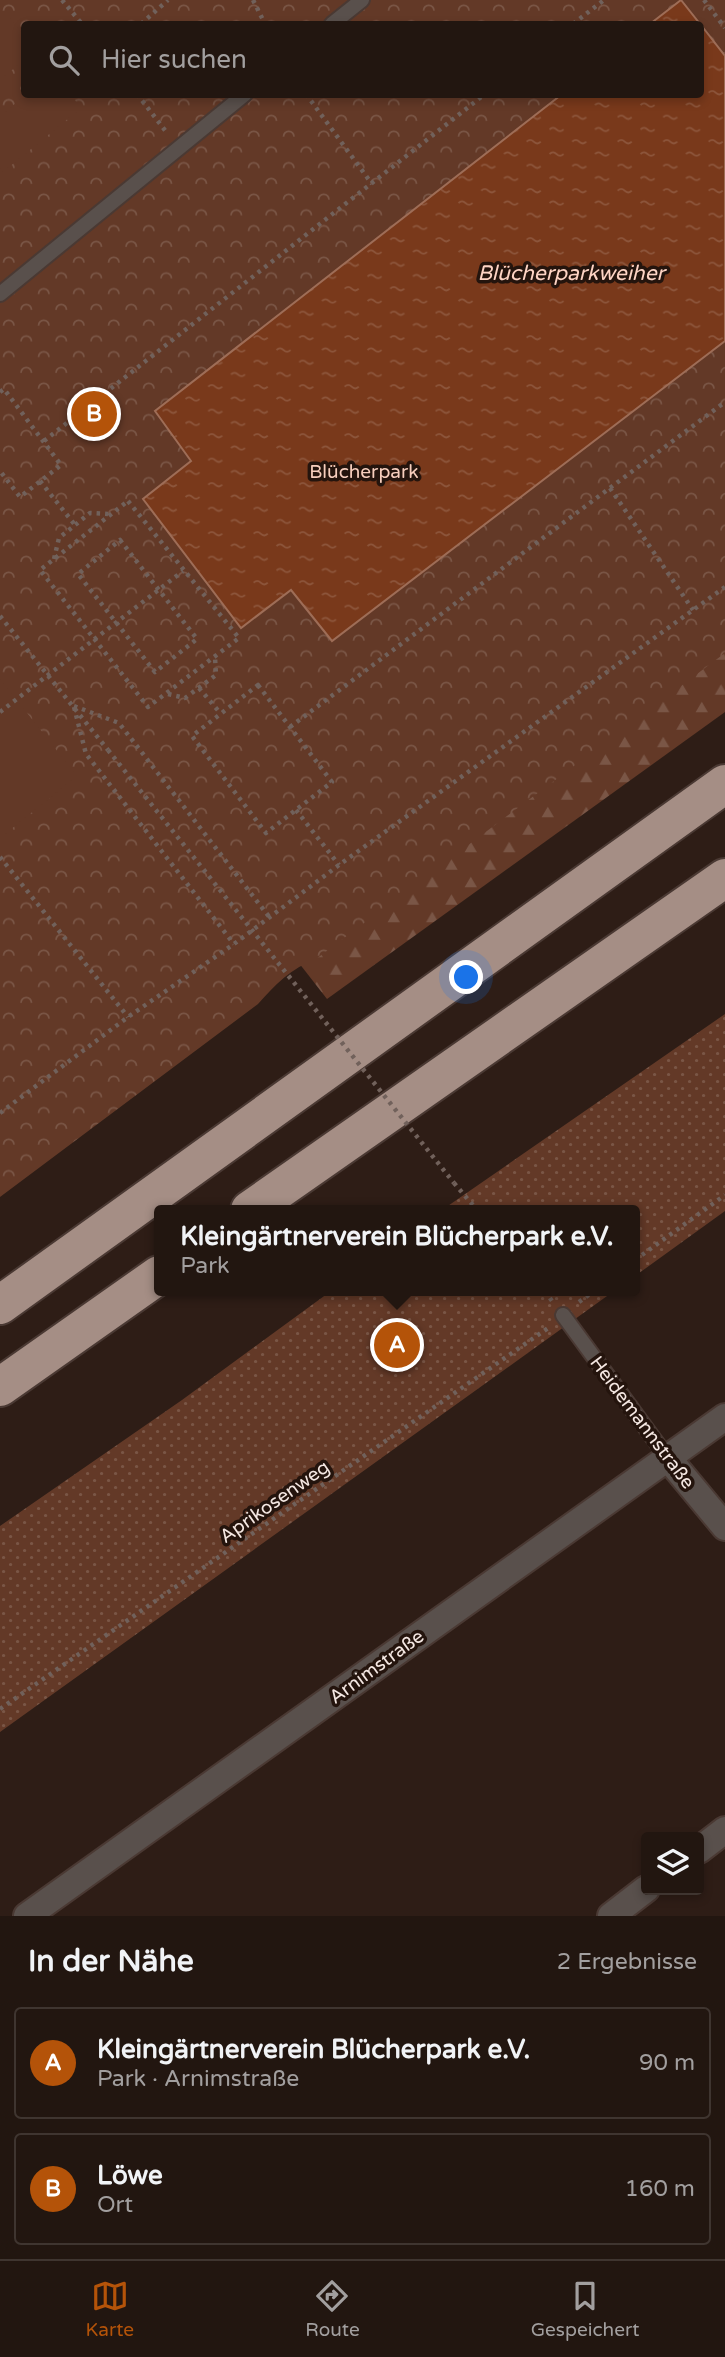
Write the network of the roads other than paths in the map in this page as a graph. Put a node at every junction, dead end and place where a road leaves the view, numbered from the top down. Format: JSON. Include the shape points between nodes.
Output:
{"nodes":[{"id":1,"x":362,"y":0,"type":"edge"},
{"id":2,"x":336,"y":21,"type":"edge"},
{"id":3,"x":240,"y":98,"type":"edge"},
{"id":4,"x":0,"y":294,"type":"edge"},
{"id":5,"x":719,"y":785,"type":"edge"},
{"id":6,"x":725,"y":878,"type":"edge"},
{"id":7,"x":257,"y":1205,"type":"edge"},
{"id":8,"x":154,"y":1279,"type":"edge"},
{"id":9,"x":0,"y":1305,"type":"edge"},
{"id":10,"x":563,"y":1315,"type":"road end"},
{"id":11,"x":0,"y":1387,"type":"edge"},
{"id":12,"x":725,"y":1417,"type":"edge"},
{"id":13,"x":667,"y":1457,"type":"junction"},
{"id":14,"x":725,"y":1527,"type":"edge"},
{"id":15,"x":725,"y":1830,"type":"edge"},
{"id":16,"x":704,"y":1846,"type":"edge"},
{"id":17,"x":641,"y":1893,"type":"edge"},
{"id":18,"x":27,"y":1916,"type":"edge"},
{"id":19,"x":611,"y":1916,"type":"edge"}],
"edges":[{"from":1,"to":2,"type":"lane"},
{"from":3,"to":4,"type":"lane"},
{"from":5,"to":9,"type":"highway"},
{"from":6,"to":7,"type":"highway"},
{"from":8,"to":11,"type":"highway"},
{"from":10,"to":13,"type":"lane","name":"Heidemannstraße"},
{"from":12,"to":13,"type":"street","name":"Arnimstraße"},
{"from":13,"to":14,"type":"street","name":"Heidemannstraße"},
{"from":13,"to":18,"type":"street","name":"Arnimstraße"},
{"from":15,"to":16,"type":"street"},
{"from":17,"to":19,"type":"street"}]}
